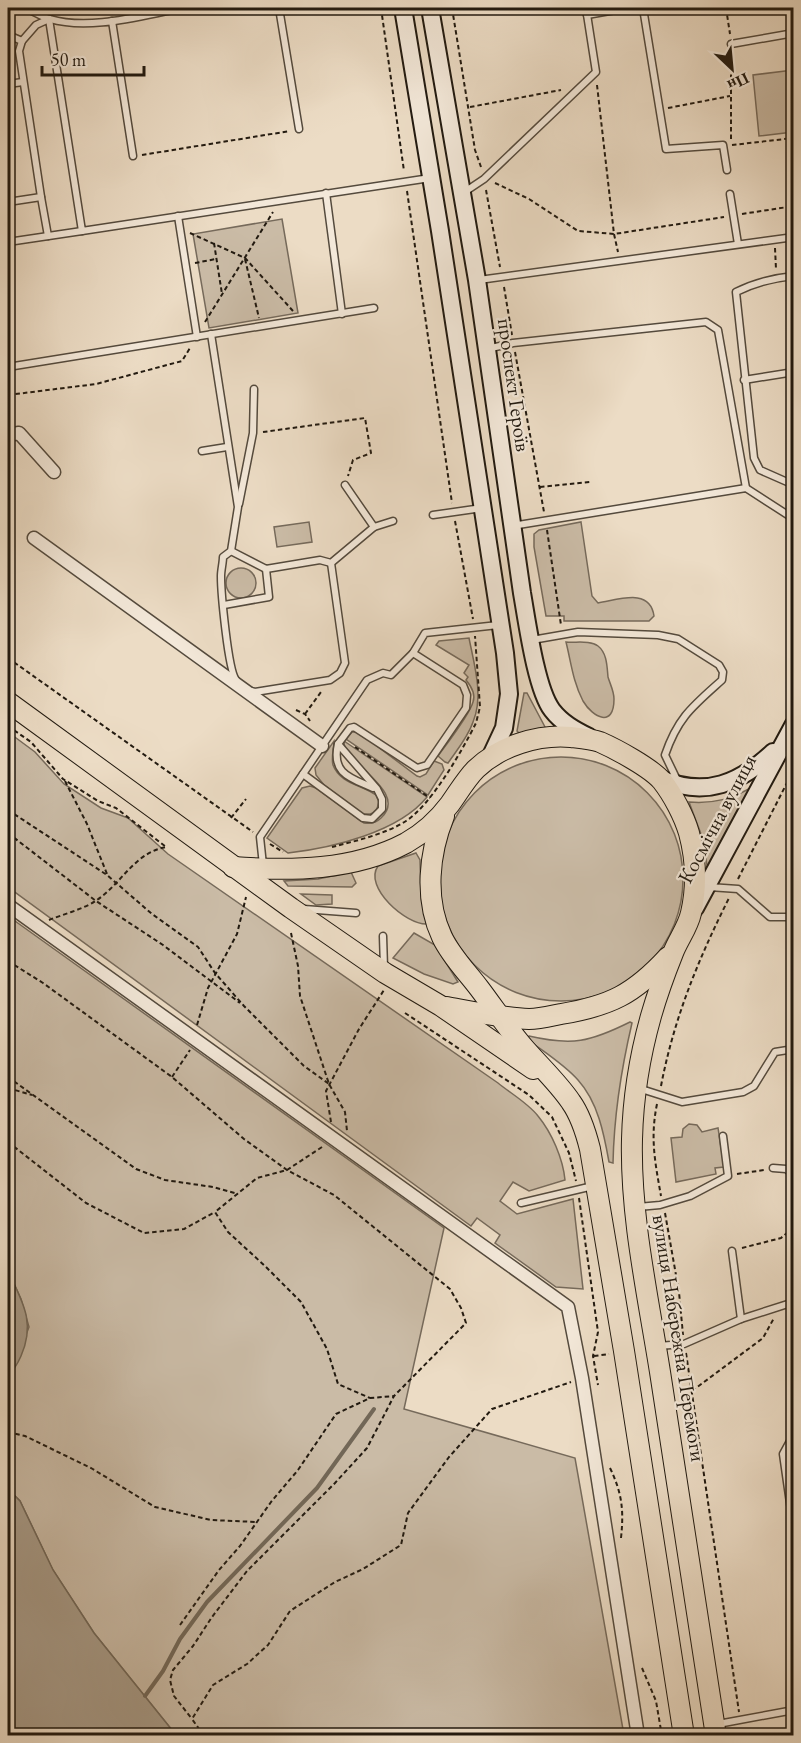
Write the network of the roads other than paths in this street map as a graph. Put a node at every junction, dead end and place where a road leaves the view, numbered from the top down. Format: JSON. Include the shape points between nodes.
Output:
{"nodes":[{"id":1,"x":25,"y":8,"type":"edge"},
{"id":2,"x":183,"y":8,"type":"edge"},
{"id":3,"x":279,"y":8,"type":"edge"},
{"id":4,"x":403,"y":8,"type":"edge"},
{"id":5,"x":430,"y":8,"type":"edge"},
{"id":6,"x":627,"y":8,"type":"edge"},
{"id":7,"x":643,"y":8,"type":"edge"},
{"id":8,"x":587,"y":11,"type":"edge"},
{"id":9,"x":49,"y":19,"type":"junction"},
{"id":10,"x":112,"y":21,"type":"junction"},
{"id":11,"x":794,"y":33,"type":"edge"},
{"id":12,"x":8,"y":35,"type":"edge"},
{"id":13,"x":22,"y":41,"type":"junction"},
{"id":14,"x":731,"y":44,"type":"road end"},
{"id":15,"x":23,"y":82,"type":"junction"},
{"id":16,"x":8,"y":84,"type":"edge"},
{"id":17,"x":299,"y":129,"type":"road end"},
{"id":18,"x":133,"y":156,"type":"road end"},
{"id":19,"x":727,"y":170,"type":"dead end"},
{"id":20,"x":459,"y":174,"type":"junction"},
{"id":21,"x":431,"y":178,"type":"junction"},
{"id":22,"x":326,"y":193,"type":"junction"},
{"id":23,"x":463,"y":194,"type":"junction"},
{"id":24,"x":730,"y":194,"type":"dead end"},
{"id":25,"x":41,"y":197,"type":"junction"},
{"id":26,"x":8,"y":202,"type":"edge"},
{"id":27,"x":178,"y":216,"type":"junction"},
{"id":28,"x":82,"y":231,"type":"junction"},
{"id":29,"x":48,"y":236,"type":"junction"},
{"id":30,"x":794,"y":237,"type":"edge"},
{"id":31,"x":8,"y":242,"type":"edge"},
{"id":32,"x":738,"y":244,"type":"junction"},
{"id":33,"x":794,"y":276,"type":"edge"},
{"id":34,"x":477,"y":280,"type":"junction"},
{"id":35,"x":374,"y":308,"type":"dead end"},
{"id":36,"x":342,"y":314,"type":"junction"},
{"id":37,"x":211,"y":334,"type":"junction"},
{"id":38,"x":197,"y":337,"type":"junction"},
{"id":39,"x":486,"y":349,"type":"junction"},
{"id":40,"x":8,"y":367,"type":"edge"},
{"id":41,"x":794,"y":372,"type":"edge"},
{"id":42,"x":744,"y":380,"type":"junction"},
{"id":43,"x":254,"y":389,"type":"dead end"},
{"id":44,"x":8,"y":435,"type":"edge"},
{"id":45,"x":227,"y":447,"type":"junction"},
{"id":46,"x":202,"y":451,"type":"dead end"},
{"id":47,"x":54,"y":472,"type":"dead end"},
{"id":48,"x":345,"y":485,"type":"road end"},
{"id":49,"x":794,"y":485,"type":"edge"},
{"id":50,"x":746,"y":488,"type":"junction"},
{"id":51,"x":238,"y":507,"type":"junction"},
{"id":52,"x":483,"y":508,"type":"junction"},
{"id":53,"x":433,"y":515,"type":"dead end"},
{"id":54,"x":794,"y":519,"type":"edge"},
{"id":55,"x":393,"y":521,"type":"dead end"},
{"id":56,"x":512,"y":526,"type":"junction"},
{"id":57,"x":374,"y":527,"type":"junction"},
{"id":58,"x":34,"y":538,"type":"dead end"},
{"id":59,"x":231,"y":551,"type":"junction"},
{"id":60,"x":331,"y":563,"type":"junction"},
{"id":61,"x":266,"y":569,"type":"junction"},
{"id":62,"x":224,"y":605,"type":"junction"},
{"id":63,"x":501,"y":624,"type":"junction"},
{"id":64,"x":531,"y":640,"type":"junction"},
{"id":65,"x":413,"y":653,"type":"junction"},
{"id":66,"x":8,"y":702,"type":"edge"},
{"id":67,"x":794,"y":724,"type":"edge"},
{"id":68,"x":340,"y":741,"type":"junction"},
{"id":69,"x":598,"y":741,"type":"junction"},
{"id":70,"x":783,"y":743,"type":"junction"},
{"id":71,"x":322,"y":746,"type":"junction"},
{"id":72,"x":490,"y":758,"type":"junction"},
{"id":73,"x":303,"y":774,"type":"junction"},
{"id":74,"x":670,"y":782,"type":"junction"},
{"id":75,"x":377,"y":789,"type":"junction"},
{"id":76,"x":447,"y":808,"type":"junction"},
{"id":77,"x":258,"y":875,"type":"junction"},
{"id":78,"x":705,"y":887,"type":"junction"},
{"id":79,"x":8,"y":905,"type":"edge"},
{"id":80,"x":291,"y":908,"type":"junction"},
{"id":81,"x":356,"y":913,"type":"dead end"},
{"id":82,"x":691,"y":917,"type":"junction"},
{"id":83,"x":794,"y":917,"type":"edge"},
{"id":84,"x":383,"y":936,"type":"dead end"},
{"id":85,"x":674,"y":950,"type":"junction"},
{"id":86,"x":389,"y":976,"type":"junction"},
{"id":87,"x":477,"y":985,"type":"junction"},
{"id":88,"x":441,"y":1006,"type":"junction"},
{"id":89,"x":569,"y":1013,"type":"junction"},
{"id":90,"x":500,"y":1016,"type":"junction"},
{"id":91,"x":794,"y":1049,"type":"edge"},
{"id":92,"x":556,"y":1084,"type":"junction"},
{"id":93,"x":636,"y":1088,"type":"junction"},
{"id":94,"x":723,"y":1136,"type":"dead end"},
{"id":95,"x":773,"y":1168,"type":"road end"},
{"id":96,"x":794,"y":1174,"type":"edge"},
{"id":97,"x":597,"y":1185,"type":"junction"},
{"id":98,"x":521,"y":1203,"type":"dead end"},
{"id":99,"x":635,"y":1208,"type":"junction"},
{"id":100,"x":732,"y":1251,"type":"road end"},
{"id":101,"x":794,"y":1302,"type":"edge"},
{"id":102,"x":741,"y":1319,"type":"junction"},
{"id":103,"x":656,"y":1346,"type":"junction"},
{"id":104,"x":794,"y":1434,"type":"edge"},
{"id":105,"x":794,"y":1531,"type":"edge"},
{"id":106,"x":794,"y":1710,"type":"edge"},
{"id":107,"x":716,"y":1730,"type":"edge"},
{"id":108,"x":638,"y":1736,"type":"edge"},
{"id":109,"x":684,"y":1736,"type":"edge"}],
"edges":[{"from":1,"to":9,"type":"lane"},
{"from":2,"to":10,"type":"lane"},
{"from":3,"to":17,"type":"lane"},
{"from":4,"to":21,"type":"main road"},
{"from":5,"to":20,"type":"main road","name":"проспект Героїв"},
{"from":6,"to":8,"type":"lane"},
{"from":7,"to":19,"type":"lane","via":[[666,149],[723,145]]},
{"from":8,"to":23,"type":"lane","via":[[596,72]]},
{"from":9,"to":10,"type":"lane","via":[[73,23]]},
{"from":9,"to":13,"type":"lane","via":[[36,25]]},
{"from":9,"to":28,"type":"lane"},
{"from":10,"to":18,"type":"lane"},
{"from":11,"to":14,"type":"lane"},
{"from":12,"to":13,"type":"lane"},
{"from":13,"to":15,"type":"lane","via":[[19,51]]},
{"from":15,"to":16,"type":"lane"},
{"from":15,"to":25,"type":"lane"},
{"from":20,"to":21,"type":"main road"},
{"from":20,"to":23,"type":"main road","name":"проспект Героїв"},
{"from":21,"to":22,"type":"lane"},
{"from":21,"to":52,"type":"main road"},
{"from":22,"to":27,"type":"lane"},
{"from":22,"to":36,"type":"lane"},
{"from":23,"to":34,"type":"main road","name":"проспект Героїв"},
{"from":24,"to":32,"type":"lane"},
{"from":25,"to":26,"type":"lane"},
{"from":25,"to":29,"type":"lane"},
{"from":27,"to":28,"type":"lane"},
{"from":27,"to":38,"type":"lane"},
{"from":28,"to":29,"type":"lane"},
{"from":29,"to":31,"type":"lane"},
{"from":30,"to":32,"type":"lane"},
{"from":32,"to":34,"type":"lane"},
{"from":33,"to":42,"type":"lane","via":[[736,292]]},
{"from":34,"to":39,"type":"main road","name":"проспект Героїв"},
{"from":35,"to":36,"type":"lane"},
{"from":36,"to":37,"type":"lane"},
{"from":37,"to":38,"type":"lane"},
{"from":37,"to":45,"type":"lane"},
{"from":38,"to":40,"type":"lane"},
{"from":39,"to":50,"type":"lane","via":[[706,322],[718,330]]},
{"from":39,"to":56,"type":"main road","name":"проспект Героїв"},
{"from":41,"to":42,"type":"lane"},
{"from":42,"to":49,"type":"lane","via":[[754,458],[760,470]]},
{"from":43,"to":51,"type":"lane","via":[[253,433]]},
{"from":44,"to":47,"type":"street","via":[[19,433]]},
{"from":45,"to":46,"type":"lane"},
{"from":45,"to":51,"type":"lane"},
{"from":48,"to":57,"type":"lane"},
{"from":50,"to":54,"type":"lane"},
{"from":50,"to":56,"type":"lane"},
{"from":51,"to":59,"type":"lane"},
{"from":52,"to":53,"type":"lane"},
{"from":52,"to":63,"type":"main road"},
{"from":55,"to":57,"type":"lane"},
{"from":56,"to":64,"type":"main road","name":"проспект Героїв"},
{"from":57,"to":60,"type":"lane"},
{"from":58,"to":71,"type":"street"},
{"from":59,"to":61,"type":"lane"},
{"from":59,"to":62,"type":"lane","via":[[223,557]]},
{"from":60,"to":61,"type":"lane","via":[[320,560]]},
{"from":60,"to":62,"type":"lane","via":[[345,663],[330,680],[255,692],[242,687],[233,676]]},
{"from":61,"to":62,"type":"lane","via":[[269,597]]},
{"from":63,"to":65,"type":"lane","via":[[425,633]]},
{"from":63,"to":72,"type":"main road","via":[[509,694],[504,728]]},
{"from":64,"to":69,"type":"main road","name":"проспект Героїв","via":[[551,709],[570,728]]},
{"from":64,"to":74,"type":"lane","via":[[578,632],[658,635],[678,639],[719,665],[722,680],[680,720],[671,738],[665,755]]},
{"from":65,"to":68,"type":"lane","via":[[463,685],[467,695],[466,708],[427,765],[417,768],[354,727]]},
{"from":65,"to":71,"type":"lane","via":[[391,675],[383,673],[367,680]]},
{"from":66,"to":77,"type":"main road","name":"вулиця Набережна Перемоги","via":[[233,867]]},
{"from":67,"to":70,"type":"main road","name":"Космічна вулиця"},
{"from":68,"to":75,"type":"lane"},
{"from":68,"to":75,"type":"lane","via":[[336,755],[342,772]]},
{"from":69,"to":72,"type":"main road","name":"вулиця Набережна Перемоги","via":[[540,738]]},
{"from":69,"to":74,"type":"main road","name":"вулиця Набережна Перемоги"},
{"from":70,"to":74,"type":"main road","name":"Космічна вулиця","via":[[737,780],[713,788]]},
{"from":70,"to":78,"type":"main road","name":"Космічна вулиця"},
{"from":71,"to":73,"type":"lane"},
{"from":72,"to":76,"type":"main road","name":"вулиця Набережна Перемоги","via":[[474,770]]},
{"from":73,"to":75,"type":"lane","via":[[363,818],[372,819],[382,809]]},
{"from":73,"to":77,"type":"lane","via":[[260,837]]},
{"from":74,"to":82,"type":"main road","name":"вулиця Набережна Перемоги","via":[[694,859]]},
{"from":76,"to":77,"type":"main road","name":"вулиця Набережна Перемоги","via":[[406,842],[362,860]]},
{"from":76,"to":87,"type":"main road","name":"вулиця Набережна Перемоги","via":[[435,838],[431,866],[435,916],[449,949]]},
{"from":77,"to":80,"type":"main road","name":"вулиця Набережна Перемоги"},
{"from":78,"to":82,"type":"main road","name":"Космічна вулиця"},
{"from":78,"to":83,"type":"lane","via":[[738,890],[770,917]]},
{"from":79,"to":108,"type":"street","via":[[568,1307]]},
{"from":80,"to":81,"type":"lane"},
{"from":80,"to":86,"type":"main road","name":"вулиця Набережна Перемоги"},
{"from":82,"to":85,"type":"main road","name":"вулиця Набережна Перемоги"},
{"from":84,"to":86,"type":"lane"},
{"from":85,"to":89,"type":"main road","name":"вулиця Набережна Перемоги","via":[[629,993],[599,1007]]},
{"from":85,"to":93,"type":"main road","name":"вулиця Набережна Перемоги","via":[[651,1015]]},
{"from":86,"to":88,"type":"main road","name":"вулиця Набережна Перемоги"},
{"from":87,"to":89,"type":"main road","name":"вулиця Набережна Перемоги","via":[[498,999],[536,1012]]},
{"from":87,"to":90,"type":"main road","name":"вулиця Набережна Перемоги"},
{"from":88,"to":90,"type":"main road","name":"вулиця Набережна Перемоги"},
{"from":88,"to":92,"type":"main road","name":"вулиця Набережна Перемоги"},
{"from":89,"to":90,"type":"main road","name":"вулиця Набережна Перемоги","via":[[531,1019]]},
{"from":90,"to":92,"type":"main road","name":"вулиця Набережна Перемоги"},
{"from":91,"to":93,"type":"lane","via":[[775,1052],[754,1086],[743,1092],[682,1102]]},
{"from":92,"to":97,"type":"main road","name":"вулиця Набережна Перемоги","via":[[584,1128]]},
{"from":93,"to":99,"type":"main road","name":"вулиця Набережна Перемоги","via":[[632,1137]]},
{"from":94,"to":99,"type":"lane","via":[[728,1176],[690,1196]]},
{"from":95,"to":96,"type":"lane"},
{"from":97,"to":98,"type":"lane"},
{"from":97,"to":109,"type":"main road","name":"вулиця Набережна Перемоги"},
{"from":99,"to":103,"type":"main road","name":"вулиця Набережна Перемоги"},
{"from":100,"to":102,"type":"lane"},
{"from":101,"to":102,"type":"lane"},
{"from":102,"to":103,"type":"lane","via":[[684,1344]]},
{"from":103,"to":107,"type":"main road","name":"вулиця Набережна Перемоги"},
{"from":104,"to":105,"type":"lane","via":[[783,1454]]},
{"from":106,"to":107,"type":"lane","via":[[740,1720]]}]}
